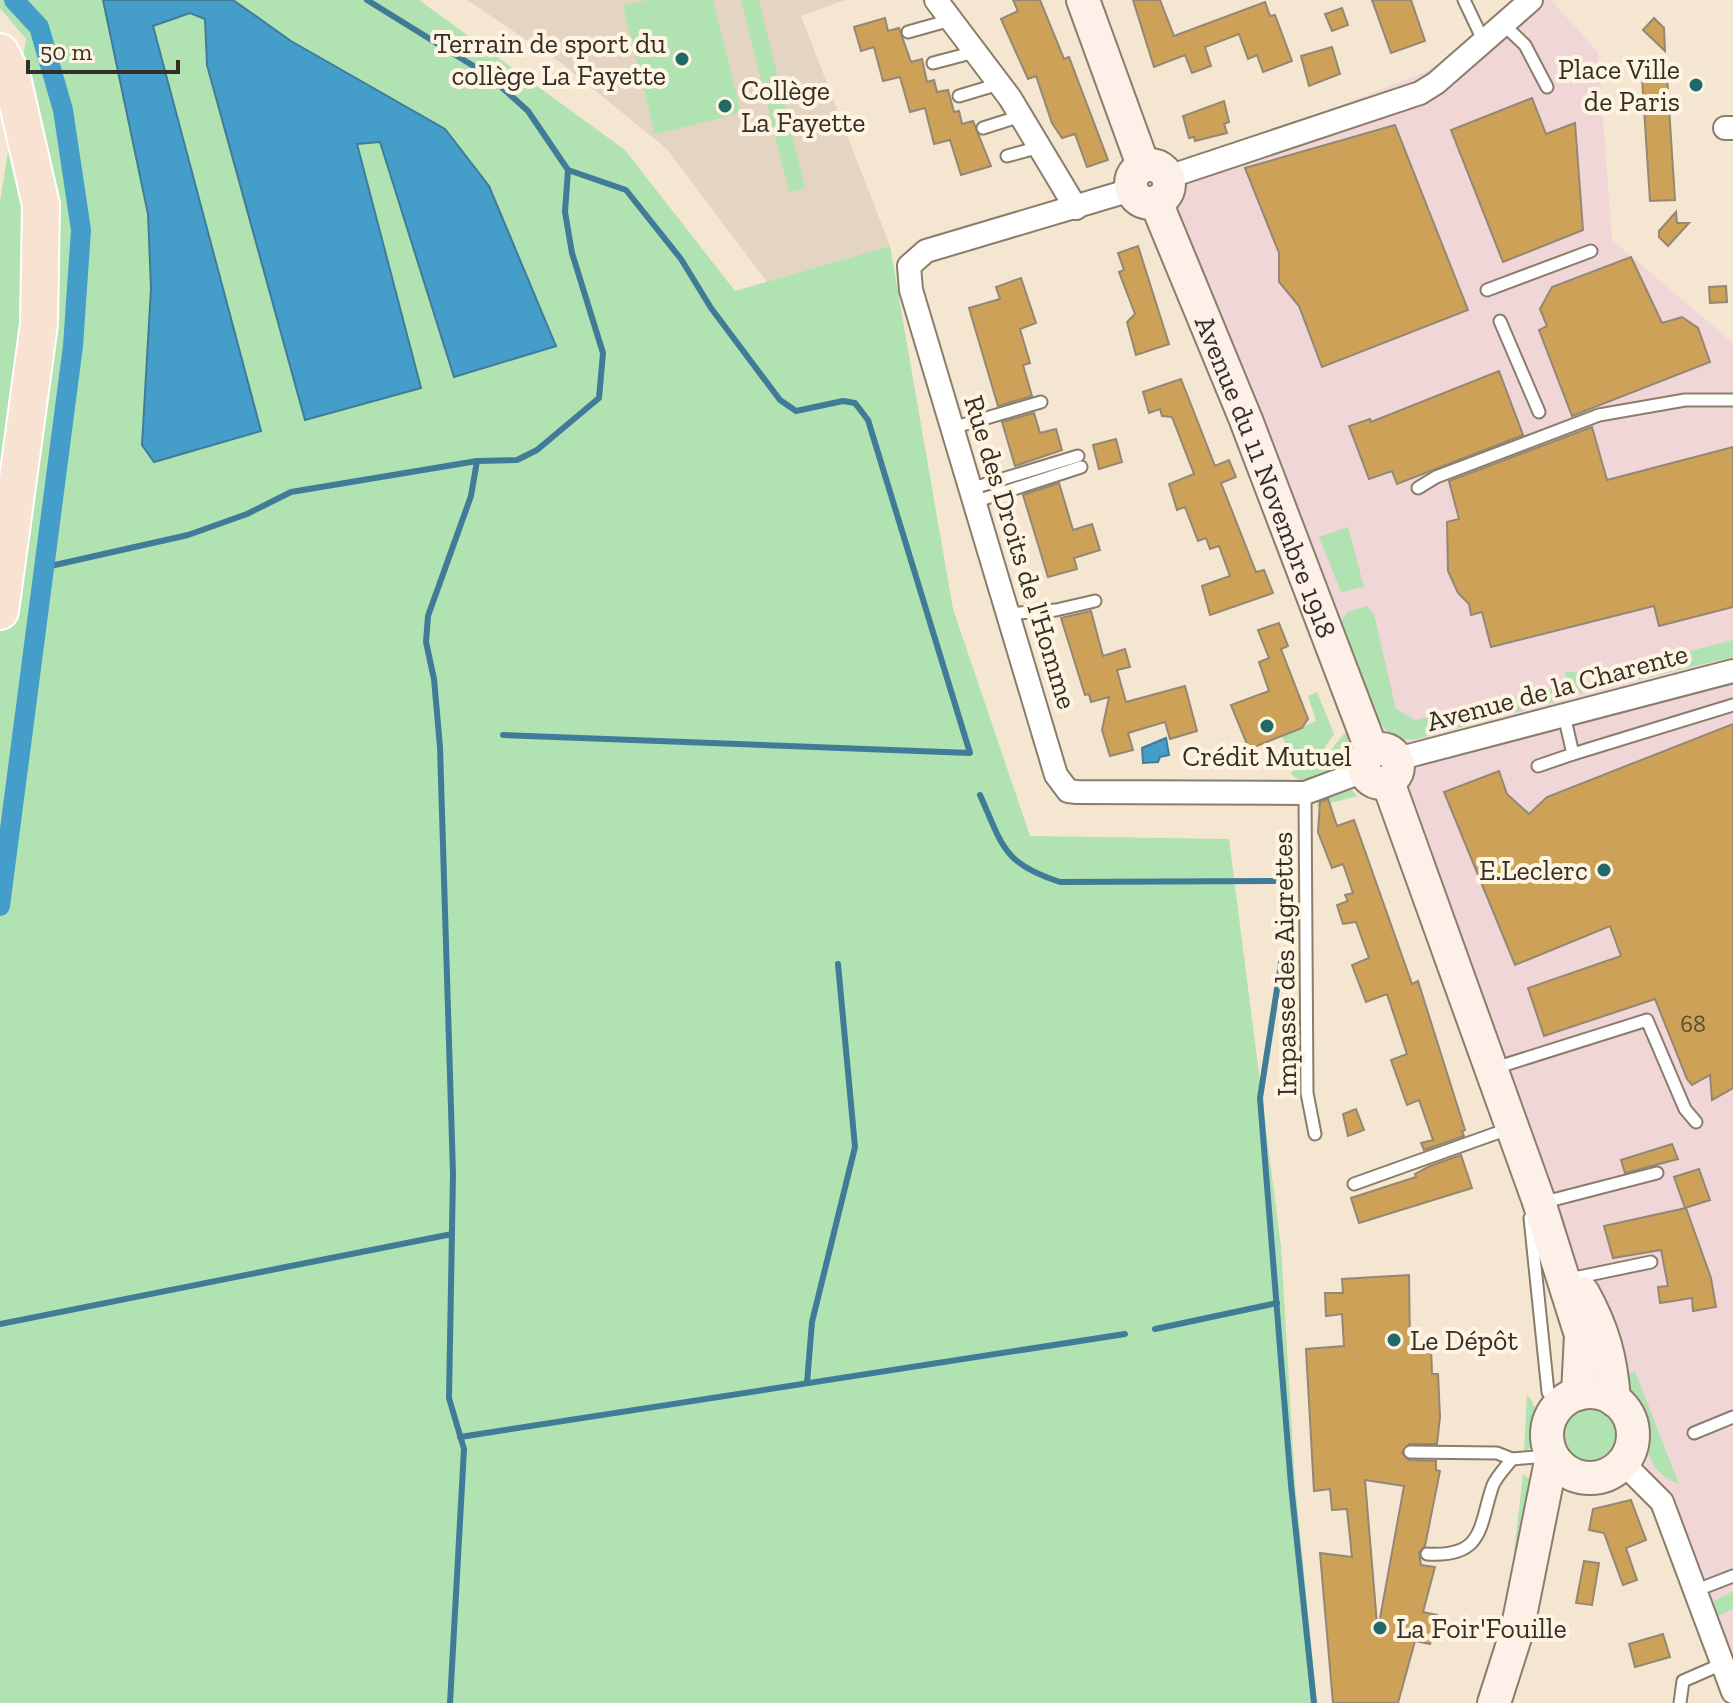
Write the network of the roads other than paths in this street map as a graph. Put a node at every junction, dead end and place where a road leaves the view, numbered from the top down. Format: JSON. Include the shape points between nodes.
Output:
{"nodes":[{"id":1,"x":936,"y":0,"type":"edge"},
{"id":2,"x":1083,"y":0,"type":"edge"},
{"id":3,"x":1464,"y":0,"type":"edge"},
{"id":4,"x":1531,"y":0,"type":"edge"},
{"id":5,"x":951,"y":20,"type":"junction"},
{"id":6,"x":1504,"y":25,"type":"junction"},
{"id":7,"x":908,"y":32,"type":"dead end"},
{"id":8,"x":1484,"y":42,"type":"junction"},
{"id":9,"x":975,"y":51,"type":"junction"},
{"id":10,"x":0,"y":52,"type":"edge"},
{"id":11,"x":933,"y":63,"type":"dead end"},
{"id":12,"x":999,"y":84,"type":"junction"},
{"id":13,"x":1547,"y":87,"type":"dead end"},
{"id":14,"x":959,"y":96,"type":"dead end"},
{"id":15,"x":1021,"y":116,"type":"junction"},
{"id":16,"x":983,"y":128,"type":"dead end"},
{"id":17,"x":1040,"y":147,"type":"junction"},
{"id":18,"x":1007,"y":156,"type":"dead end"},
{"id":19,"x":1150,"y":184,"type":"junction"},
{"id":20,"x":1076,"y":208,"type":"junction"},
{"id":21,"x":1591,"y":251,"type":"dead end"},
{"id":22,"x":1487,"y":290,"type":"dead end"},
{"id":23,"x":1500,"y":321,"type":"dead end"},
{"id":24,"x":1733,"y":400,"type":"edge"},
{"id":25,"x":1041,"y":402,"type":"dead end"},
{"id":26,"x":1539,"y":412,"type":"dead end"},
{"id":27,"x":952,"y":428,"type":"junction"},
{"id":28,"x":1079,"y":462,"type":"dead end"},
{"id":29,"x":1418,"y":488,"type":"dead end"},
{"id":30,"x":972,"y":495,"type":"junction"},
{"id":31,"x":1095,"y":601,"type":"dead end"},
{"id":32,"x":0,"y":611,"type":"edge"},
{"id":33,"x":1008,"y":614,"type":"junction"},
{"id":34,"x":1733,"y":671,"type":"edge"},
{"id":35,"x":1733,"y":705,"type":"edge"},
{"id":36,"x":1564,"y":714,"type":"junction"},
{"id":37,"x":1573,"y":754,"type":"junction"},
{"id":38,"x":1380,"y":766,"type":"junction"},
{"id":39,"x":1538,"y":766,"type":"dead end"},
{"id":40,"x":1305,"y":793,"type":"junction"},
{"id":41,"x":1491,"y":1069,"type":"junction"},
{"id":42,"x":1696,"y":1122,"type":"dead end"},
{"id":43,"x":1513,"y":1127,"type":"junction"},
{"id":44,"x":1315,"y":1134,"type":"dead end"},
{"id":45,"x":1657,"y":1173,"type":"dead end"},
{"id":46,"x":1354,"y":1184,"type":"dead end"},
{"id":47,"x":1539,"y":1201,"type":"junction"},
{"id":48,"x":1554,"y":1253,"type":"junction"},
{"id":49,"x":1651,"y":1262,"type":"dead end"},
{"id":50,"x":1574,"y":1278,"type":"junction"},
{"id":51,"x":1568,"y":1400,"type":"junction"},
{"id":52,"x":1614,"y":1400,"type":"junction"},
{"id":53,"x":1733,"y":1417,"type":"edge"},
{"id":54,"x":1694,"y":1433,"type":"dead end"},
{"id":55,"x":1410,"y":1452,"type":"dead end"},
{"id":56,"x":1552,"y":1456,"type":"junction"},
{"id":57,"x":1512,"y":1459,"type":"junction"},
{"id":58,"x":1623,"y":1463,"type":"junction"},
{"id":59,"x":1589,"y":1478,"type":"junction"},
{"id":60,"x":1427,"y":1554,"type":"dead end"},
{"id":61,"x":1733,"y":1576,"type":"edge"},
{"id":62,"x":1697,"y":1590,"type":"junction"},
{"id":63,"x":1722,"y":1664,"type":"junction"},
{"id":64,"x":1733,"y":1692,"type":"edge"},
{"id":65,"x":1494,"y":1703,"type":"edge"},
{"id":66,"x":1512,"y":1703,"type":"edge"},
{"id":67,"x":1680,"y":1703,"type":"edge"}],
"edges":[{"from":1,"to":5,"type":"street"},
{"from":2,"to":19,"type":"main road","name":"Avenue du 11 Novembre 1918"},
{"from":3,"to":8,"type":"lane"},
{"from":4,"to":6,"type":"street","name":"Rue des Droits de l'Homme"},
{"from":5,"to":7,"type":"lane"},
{"from":5,"to":9,"type":"street"},
{"from":6,"to":8,"type":"street","name":"Rue des Droits de l'Homme"},
{"from":6,"to":13,"type":"lane","via":[[1525,45]]},
{"from":8,"to":19,"type":"street","name":"Rue des Droits de l'Homme","via":[[1436,83],[1407,99]]},
{"from":9,"to":11,"type":"lane"},
{"from":9,"to":12,"type":"street"},
{"from":10,"to":32,"type":"main road","via":[[11,73],[41,205],[39,324]]},
{"from":12,"to":14,"type":"lane"},
{"from":12,"to":15,"type":"street"},
{"from":15,"to":16,"type":"lane"},
{"from":15,"to":17,"type":"street"},
{"from":17,"to":18,"type":"lane"},
{"from":17,"to":20,"type":"street"},
{"from":19,"to":20,"type":"street","name":"Rue des Droits de l'Homme"},
{"from":19,"to":38,"type":"main road","name":"Avenue du 11 Novembre 1918"},
{"from":20,"to":27,"type":"street","name":"Rue des Droits de l'Homme","via":[[926,251],[909,266],[911,290]]},
{"from":21,"to":22,"type":"lane"},
{"from":23,"to":26,"type":"lane"},
{"from":24,"to":29,"type":"lane","via":[[1685,400],[1599,415]]},
{"from":25,"to":27,"type":"lane"},
{"from":27,"to":30,"type":"street","name":"Rue des Droits de l'Homme"},
{"from":28,"to":30,"type":"lane"},
{"from":30,"to":33,"type":"street","name":"Rue des Droits de l'Homme"},
{"from":31,"to":33,"type":"lane"},
{"from":33,"to":40,"type":"street","name":"Rue des Droits de l'Homme","via":[[1056,775],[1068,791]]},
{"from":34,"to":36,"type":"street","name":"Avenue de la Charente"},
{"from":35,"to":37,"type":"lane"},
{"from":36,"to":37,"type":"lane"},
{"from":36,"to":38,"type":"street","name":"Avenue de la Charente"},
{"from":37,"to":39,"type":"lane"},
{"from":38,"to":40,"type":"street","name":"Rue des Droits de l'Homme"},
{"from":38,"to":41,"type":"main road","name":"Avenue du 11 Novembre 1918"},
{"from":40,"to":44,"type":"lane","name":"Impasse des Aigrettes","via":[[1307,1093]]},
{"from":41,"to":42,"type":"lane","via":[[1647,1020],[1685,1109]]},
{"from":41,"to":43,"type":"main road","name":"Avenue du 11 Novembre 1918"},
{"from":43,"to":46,"type":"lane"},
{"from":43,"to":47,"type":"main road","name":"Avenue du 11 Novembre 1918"},
{"from":45,"to":47,"type":"lane"},
{"from":47,"to":48,"type":"main road","name":"Avenue du 11 Novembre 1918"},
{"from":47,"to":51,"type":"lane","via":[[1530,1219],[1548,1392]]},
{"from":48,"to":50,"type":"main road","name":"Avenue du 11 Novembre 1918"},
{"from":48,"to":51,"type":"main road","name":"Avenue du 11 Novembre 1918","via":[[1581,1335]]},
{"from":49,"to":50,"type":"lane"},
{"from":50,"to":52,"type":"main road","name":"Avenue du 11 Novembre 1918","via":[[1604,1331]]},
{"from":51,"to":52,"type":"main road","via":[[1603,1394]]},
{"from":51,"to":56,"type":"main road","via":[[1547,1430]]},
{"from":52,"to":58,"type":"main road","via":[[1631,1422],[1630,1450]]},
{"from":53,"to":54,"type":"lane"},
{"from":55,"to":57,"type":"lane","via":[[1497,1453]]},
{"from":56,"to":57,"type":"lane"},
{"from":56,"to":59,"type":"main road","via":[[1561,1467]]},
{"from":56,"to":65,"type":"main road","via":[[1517,1631]]},
{"from":57,"to":60,"type":"lane","via":[[1494,1483],[1482,1533],[1461,1549]]},
{"from":58,"to":59,"type":"main road","via":[[1602,1477]]},
{"from":58,"to":62,"type":"street","via":[[1662,1502]]},
{"from":59,"to":66,"type":"main road","via":[[1559,1508]]},
{"from":61,"to":62,"type":"lane"},
{"from":62,"to":63,"type":"street"},
{"from":63,"to":64,"type":"street"},
{"from":63,"to":67,"type":"lane","via":[[1683,1681]]}]}
